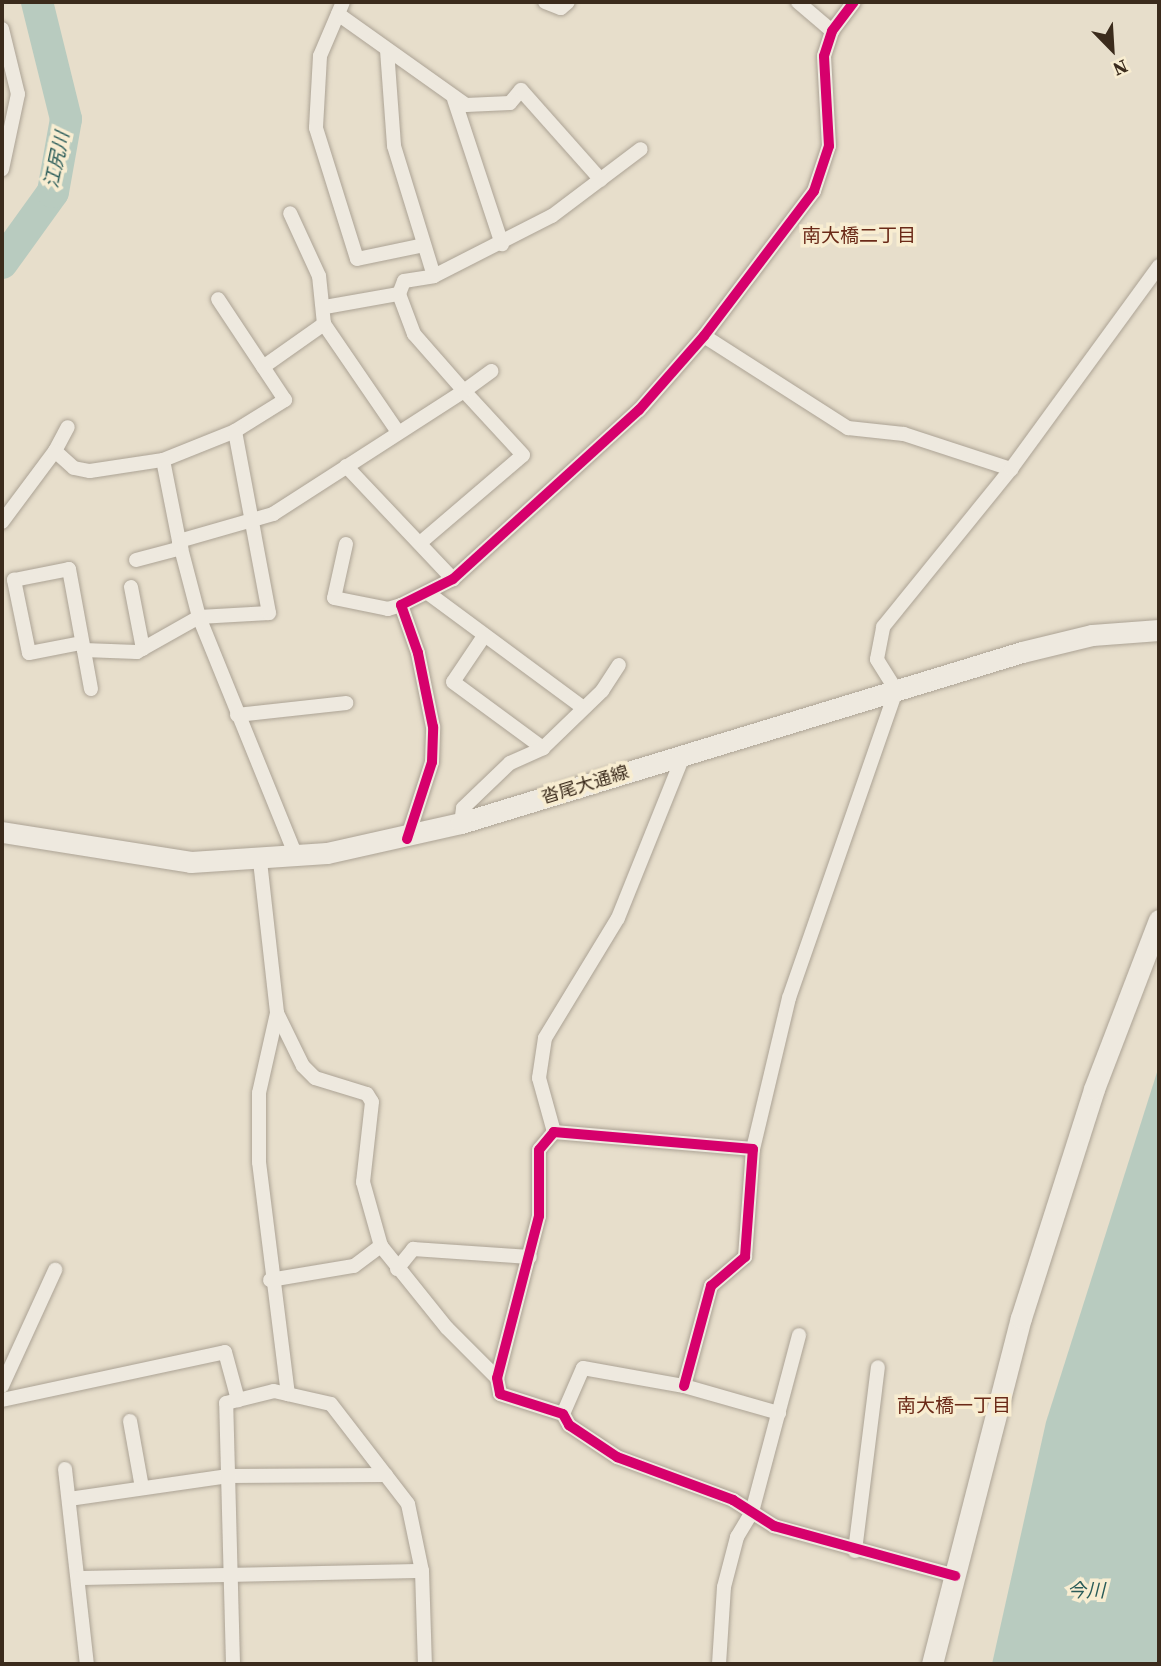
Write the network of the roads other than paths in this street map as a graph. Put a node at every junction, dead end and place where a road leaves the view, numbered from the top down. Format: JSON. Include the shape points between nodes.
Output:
{"nodes":[{"id":1,"x":545,"y":2,"type":"edge"},
{"id":2,"x":568,"y":2,"type":"edge"},
{"id":3,"x":798,"y":2,"type":"edge"},
{"id":4,"x":854,"y":2,"type":"edge"},
{"id":5,"x":341,"y":8,"type":"edge"},
{"id":6,"x":2,"y":29,"type":"edge"},
{"id":7,"x":832,"y":31,"type":"junction"},
{"id":8,"x":387,"y":50,"type":"junction"},
{"id":9,"x":454,"y":99,"type":"junction"},
{"id":10,"x":641,"y":149,"type":"dead end"},
{"id":11,"x":2,"y":169,"type":"edge"},
{"id":12,"x":601,"y":180,"type":"junction"},
{"id":13,"x":289,"y":213,"type":"dead end"},
{"id":14,"x":502,"y":244,"type":"junction"},
{"id":15,"x":424,"y":245,"type":"junction"},
{"id":16,"x":1159,"y":266,"type":"edge"},
{"id":17,"x":435,"y":276,"type":"junction"},
{"id":18,"x":400,"y":294,"type":"junction"},
{"id":19,"x":218,"y":299,"type":"dead end"},
{"id":20,"x":325,"y":307,"type":"junction"},
{"id":21,"x":324,"y":324,"type":"junction"},
{"id":22,"x":704,"y":336,"type":"junction"},
{"id":23,"x":263,"y":367,"type":"junction"},
{"id":24,"x":492,"y":371,"type":"dead end"},
{"id":25,"x":464,"y":391,"type":"junction"},
{"id":26,"x":68,"y":428,"type":"dead end"},
{"id":27,"x":235,"y":431,"type":"junction"},
{"id":28,"x":398,"y":432,"type":"junction"},
{"id":29,"x":55,"y":451,"type":"junction"},
{"id":30,"x":163,"y":460,"type":"junction"},
{"id":31,"x":346,"y":466,"type":"junction"},
{"id":32,"x":1011,"y":469,"type":"junction"},
{"id":33,"x":2,"y":522,"type":"edge"},
{"id":34,"x":251,"y":523,"type":"junction"},
{"id":35,"x":420,"y":543,"type":"junction"},
{"id":36,"x":346,"y":544,"type":"dead end"},
{"id":37,"x":180,"y":545,"type":"junction"},
{"id":38,"x":136,"y":560,"type":"dead end"},
{"id":39,"x":453,"y":579,"type":"junction"},
{"id":40,"x":131,"y":587,"type":"dead end"},
{"id":41,"x":428,"y":593,"type":"junction"},
{"id":42,"x":401,"y":605,"type":"junction"},
{"id":43,"x":198,"y":617,"type":"junction"},
{"id":44,"x":1159,"y":630,"type":"edge"},
{"id":45,"x":484,"y":636,"type":"junction"},
{"id":46,"x":82,"y":646,"type":"junction"},
{"id":47,"x":143,"y":649,"type":"junction"},
{"id":48,"x":619,"y":665,"type":"dead end"},
{"id":49,"x":91,"y":689,"type":"dead end"},
{"id":50,"x":896,"y":690,"type":"junction"},
{"id":51,"x":346,"y":704,"type":"dead end"},
{"id":52,"x":582,"y":707,"type":"junction"},
{"id":53,"x":237,"y":715,"type":"junction"},
{"id":54,"x":542,"y":748,"type":"junction"},
{"id":55,"x":684,"y":754,"type":"junction"},
{"id":56,"x":461,"y":823,"type":"junction"},
{"id":57,"x":2,"y":832,"type":"edge"},
{"id":58,"x":407,"y":839,"type":"junction"},
{"id":59,"x":296,"y":856,"type":"junction"},
{"id":60,"x":260,"y":860,"type":"junction"},
{"id":61,"x":1159,"y":920,"type":"edge"},
{"id":62,"x":277,"y":1013,"type":"junction"},
{"id":63,"x":554,"y":1132,"type":"junction"},
{"id":64,"x":752,"y":1149,"type":"junction"},
{"id":65,"x":381,"y":1246,"type":"junction"},
{"id":66,"x":530,"y":1257,"type":"junction"},
{"id":67,"x":397,"y":1269,"type":"junction"},
{"id":68,"x":55,"y":1270,"type":"dead end"},
{"id":69,"x":270,"y":1280,"type":"junction"},
{"id":70,"x":799,"y":1335,"type":"dead end"},
{"id":71,"x":878,"y":1367,"type":"dead end"},
{"id":72,"x":497,"y":1378,"type":"junction"},
{"id":73,"x":2,"y":1386,"type":"edge"},
{"id":74,"x":684,"y":1386,"type":"junction"},
{"id":75,"x":288,"y":1394,"type":"junction"},
{"id":76,"x":2,"y":1400,"type":"edge"},
{"id":77,"x":238,"y":1400,"type":"junction"},
{"id":78,"x":779,"y":1413,"type":"junction"},
{"id":79,"x":563,"y":1414,"type":"junction"},
{"id":80,"x":130,"y":1421,"type":"dead end"},
{"id":81,"x":65,"y":1469,"type":"dead end"},
{"id":82,"x":386,"y":1475,"type":"junction"},
{"id":83,"x":228,"y":1476,"type":"junction"},
{"id":84,"x":142,"y":1488,"type":"junction"},
{"id":85,"x":69,"y":1499,"type":"junction"},
{"id":86,"x":752,"y":1512,"type":"junction"},
{"id":87,"x":855,"y":1551,"type":"junction"},
{"id":88,"x":422,"y":1571,"type":"junction"},
{"id":89,"x":230,"y":1572,"type":"junction"},
{"id":90,"x":955,"y":1576,"type":"junction"},
{"id":91,"x":78,"y":1578,"type":"junction"},
{"id":92,"x":87,"y":1664,"type":"edge"},
{"id":93,"x":233,"y":1664,"type":"edge"},
{"id":94,"x":425,"y":1664,"type":"edge"},
{"id":95,"x":719,"y":1664,"type":"edge"},
{"id":96,"x":932,"y":1664,"type":"edge"}],
"edges":[{"from":1,"to":2,"type":"street","via":[[561,8]]},
{"from":3,"to":7,"type":"street"},
{"from":4,"to":7,"type":"street"},
{"from":5,"to":8,"type":"street"},
{"from":5,"to":15,"type":"street","via":[[320,57],[316,128],[358,259]]},
{"from":6,"to":11,"type":"street","via":[[18,94]]},
{"from":7,"to":22,"type":"street","via":[[824,56],[829,146],[825,170]]},
{"from":8,"to":9,"type":"street"},
{"from":8,"to":15,"type":"street","via":[[394,146]]},
{"from":9,"to":12,"type":"street","via":[[466,105],[510,103],[521,90]]},
{"from":9,"to":14,"type":"street"},
{"from":10,"to":12,"type":"street"},
{"from":12,"to":14,"type":"street"},
{"from":13,"to":20,"type":"street","via":[[319,276]]},
{"from":14,"to":17,"type":"street"},
{"from":15,"to":17,"type":"street"},
{"from":16,"to":32,"type":"street"},
{"from":17,"to":18,"type":"street","via":[[404,281]]},
{"from":18,"to":20,"type":"street"},
{"from":18,"to":25,"type":"street","via":[[414,334]]},
{"from":19,"to":23,"type":"street"},
{"from":20,"to":21,"type":"street"},
{"from":21,"to":23,"type":"street"},
{"from":21,"to":28,"type":"street"},
{"from":22,"to":32,"type":"street","via":[[848,428],[904,434]]},
{"from":22,"to":39,"type":"street","via":[[639,410]]},
{"from":23,"to":27,"type":"street","via":[[285,400]]},
{"from":24,"to":25,"type":"street"},
{"from":25,"to":28,"type":"street"},
{"from":25,"to":35,"type":"street","via":[[523,456]]},
{"from":26,"to":29,"type":"street"},
{"from":27,"to":30,"type":"street"},
{"from":27,"to":34,"type":"street"},
{"from":28,"to":31,"type":"street"},
{"from":29,"to":30,"type":"street","via":[[74,468],[90,471]]},
{"from":29,"to":33,"type":"street"},
{"from":30,"to":37,"type":"street"},
{"from":31,"to":34,"type":"street"},
{"from":31,"to":35,"type":"street"},
{"from":32,"to":50,"type":"street","via":[[883,627],[877,659]]},
{"from":34,"to":37,"type":"street"},
{"from":34,"to":43,"type":"street","via":[[269,612]]},
{"from":35,"to":39,"type":"street"},
{"from":36,"to":42,"type":"street","via":[[334,598],[388,609]]},
{"from":37,"to":38,"type":"street"},
{"from":37,"to":43,"type":"street"},
{"from":39,"to":41,"type":"street"},
{"from":40,"to":47,"type":"street"},
{"from":41,"to":42,"type":"street"},
{"from":41,"to":45,"type":"street"},
{"from":42,"to":58,"type":"street","via":[[418,653],[433,727],[432,762]]},
{"from":43,"to":47,"type":"street"},
{"from":43,"to":53,"type":"street"},
{"from":44,"to":50,"type":"main road","name":"沓尾大通線","via":[[1091,635]]},
{"from":45,"to":52,"type":"street"},
{"from":45,"to":54,"type":"street","via":[[453,682]]},
{"from":46,"to":46,"type":"street","via":[[69,569],[14,580],[29,653]]},
{"from":46,"to":47,"type":"street"},
{"from":46,"to":49,"type":"street"},
{"from":48,"to":52,"type":"street","via":[[602,691]]},
{"from":50,"to":55,"type":"main road","name":"沓尾大通線"},
{"from":50,"to":64,"type":"street","via":[[789,998]]},
{"from":51,"to":53,"type":"street"},
{"from":52,"to":54,"type":"street"},
{"from":53,"to":59,"type":"street"},
{"from":54,"to":56,"type":"street","via":[[510,763],[463,808]]},
{"from":55,"to":56,"type":"main road","name":"沓尾大通線"},
{"from":55,"to":63,"type":"street","via":[[618,918],[545,1038],[539,1078]]},
{"from":56,"to":58,"type":"main road","name":"沓尾大通線"},
{"from":57,"to":60,"type":"main road","name":"沓尾大通線","via":[[164,860]]},
{"from":58,"to":59,"type":"main road","name":"沓尾大通線"},
{"from":59,"to":60,"type":"main road","name":"沓尾大通線"},
{"from":60,"to":62,"type":"street"},
{"from":61,"to":90,"type":"main road","via":[[1054,1211]]},
{"from":62,"to":65,"type":"street","via":[[309,1072],[366,1094],[372,1102],[363,1182]]},
{"from":62,"to":69,"type":"street","via":[[259,1093]]},
{"from":63,"to":64,"type":"street"},
{"from":63,"to":66,"type":"street","via":[[539,1150],[539,1216]]},
{"from":64,"to":74,"type":"street","via":[[745,1257],[711,1286]]},
{"from":65,"to":67,"type":"street"},
{"from":65,"to":69,"type":"street","via":[[354,1266]]},
{"from":66,"to":67,"type":"street","via":[[413,1249]]},
{"from":66,"to":72,"type":"street"},
{"from":67,"to":72,"type":"street"},
{"from":68,"to":73,"type":"street"},
{"from":69,"to":75,"type":"street"},
{"from":70,"to":78,"type":"street"},
{"from":71,"to":87,"type":"street"},
{"from":72,"to":79,"type":"street","via":[[500,1394]]},
{"from":74,"to":78,"type":"street"},
{"from":74,"to":79,"type":"street","via":[[583,1368]]},
{"from":75,"to":77,"type":"street"},
{"from":75,"to":82,"type":"street","via":[[331,1404]]},
{"from":76,"to":77,"type":"street","via":[[225,1352]]},
{"from":77,"to":83,"type":"street","via":[[226,1403]]},
{"from":78,"to":86,"type":"street"},
{"from":79,"to":86,"type":"street","via":[[569,1425],[617,1457],[696,1484]]},
{"from":80,"to":84,"type":"street"},
{"from":81,"to":85,"type":"street"},
{"from":82,"to":83,"type":"street"},
{"from":82,"to":88,"type":"street","via":[[408,1504]]},
{"from":83,"to":84,"type":"street"},
{"from":83,"to":89,"type":"street"},
{"from":84,"to":85,"type":"street"},
{"from":85,"to":91,"type":"street"},
{"from":86,"to":87,"type":"street","via":[[774,1526]]},
{"from":86,"to":95,"type":"street","via":[[737,1537],[724,1587]]},
{"from":87,"to":90,"type":"street"},
{"from":88,"to":89,"type":"street"},
{"from":88,"to":94,"type":"street"},
{"from":89,"to":91,"type":"street"},
{"from":89,"to":93,"type":"street"},
{"from":90,"to":96,"type":"main road"},
{"from":91,"to":92,"type":"street"}]}
